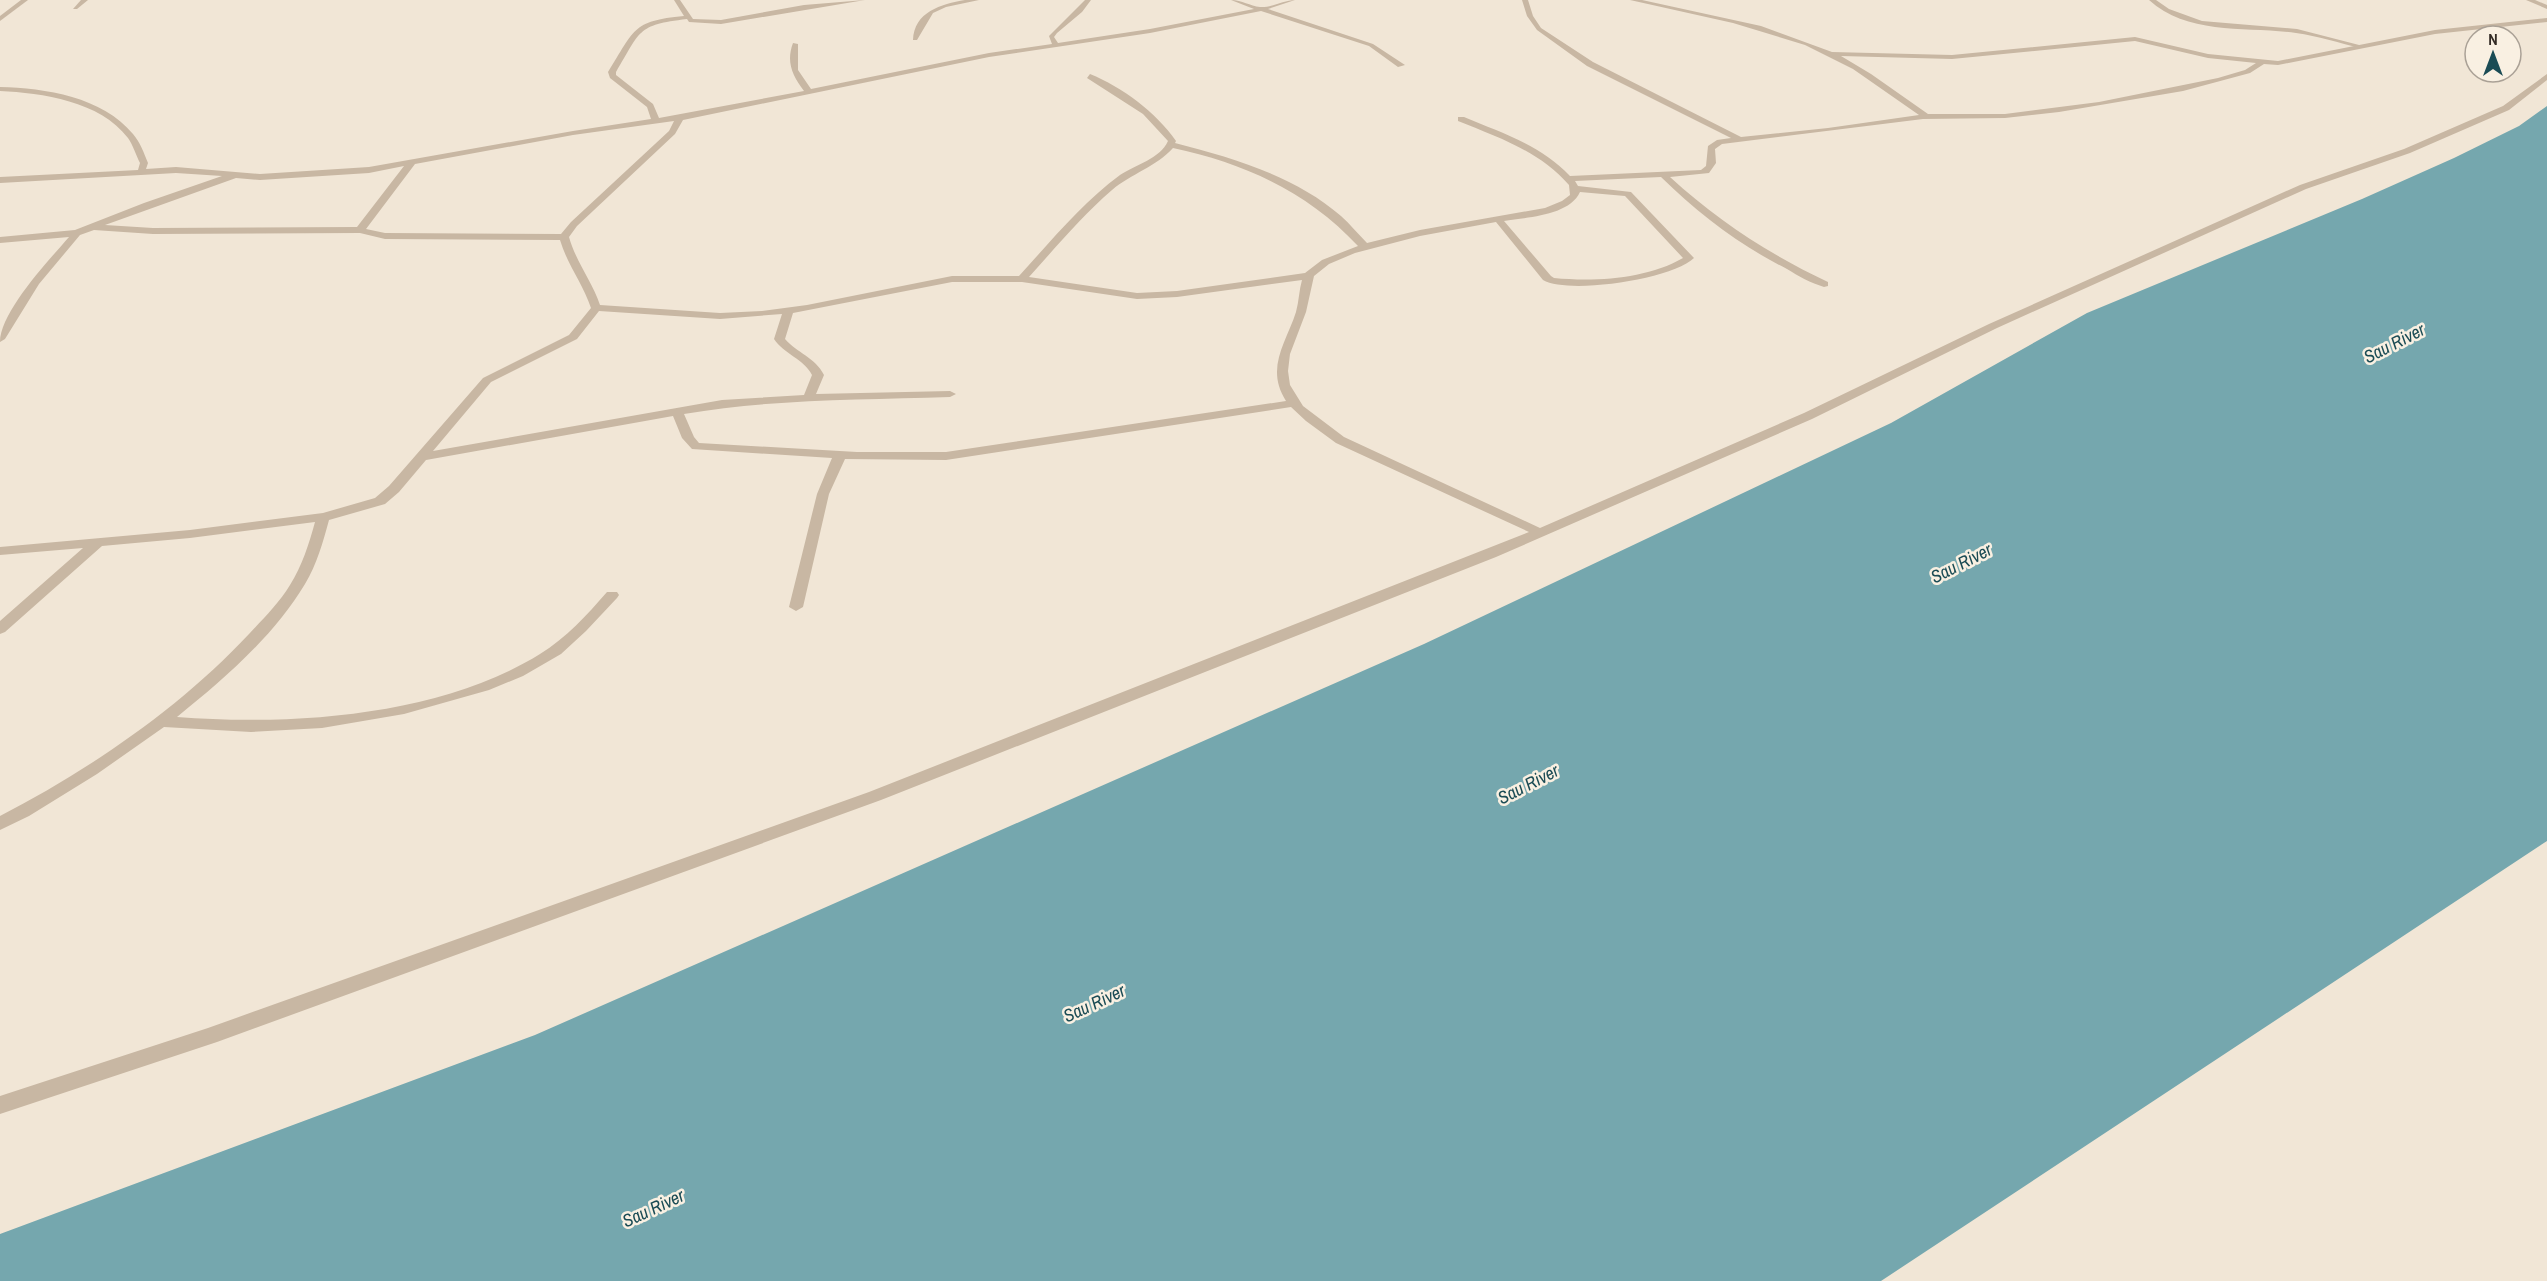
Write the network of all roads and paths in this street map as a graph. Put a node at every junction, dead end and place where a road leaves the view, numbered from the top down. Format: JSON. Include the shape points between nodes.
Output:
{"nodes":[{"id":1,"x":26,"y":0,"type":"edge"},
{"id":2,"x":85,"y":0,"type":"edge"},
{"id":3,"x":677,"y":0,"type":"edge"},
{"id":4,"x":862,"y":0,"type":"edge"},
{"id":5,"x":976,"y":0,"type":"edge"},
{"id":6,"x":1088,"y":0,"type":"edge"},
{"id":7,"x":1233,"y":0,"type":"edge"},
{"id":8,"x":1292,"y":0,"type":"edge"},
{"id":9,"x":1525,"y":0,"type":"edge"},
{"id":10,"x":1633,"y":0,"type":"edge"},
{"id":11,"x":2151,"y":0,"type":"edge"},
{"id":12,"x":2529,"y":0,"type":"edge"},
{"id":13,"x":2547,"y":7,"type":"edge"},
{"id":14,"x":75,"y":8,"type":"dead end"},
{"id":15,"x":1258,"y":10,"type":"junction"},
{"id":16,"x":688,"y":17,"type":"junction"},
{"id":17,"x":0,"y":19,"type":"edge"},
{"id":18,"x":2547,"y":20,"type":"edge"},
{"id":19,"x":915,"y":39,"type":"dead end"},
{"id":20,"x":795,"y":44,"type":"dead end"},
{"id":21,"x":1056,"y":45,"type":"junction"},
{"id":22,"x":2360,"y":46,"type":"junction"},
{"id":23,"x":1833,"y":54,"type":"junction"},
{"id":24,"x":2262,"y":62,"type":"junction"},
{"id":25,"x":1401,"y":65,"type":"dead end"},
{"id":26,"x":1090,"y":76,"type":"dead end"},
{"id":27,"x":2547,"y":76,"type":"edge"},
{"id":28,"x":0,"y":89,"type":"edge"},
{"id":29,"x":809,"y":92,"type":"junction"},
{"id":30,"x":1926,"y":117,"type":"junction"},
{"id":31,"x":680,"y":118,"type":"junction"},
{"id":32,"x":1461,"y":119,"type":"dead end"},
{"id":33,"x":656,"y":121,"type":"junction"},
{"id":34,"x":1740,"y":139,"type":"junction"},
{"id":35,"x":1172,"y":145,"type":"junction"},
{"id":36,"x":412,"y":162,"type":"junction"},
{"id":37,"x":141,"y":172,"type":"junction"},
{"id":38,"x":235,"y":175,"type":"junction"},
{"id":39,"x":1663,"y":175,"type":"junction"},
{"id":40,"x":1568,"y":179,"type":"junction"},
{"id":41,"x":0,"y":180,"type":"edge"},
{"id":42,"x":1576,"y":189,"type":"junction"},
{"id":43,"x":1498,"y":220,"type":"junction"},
{"id":44,"x":95,"y":227,"type":"junction"},
{"id":45,"x":360,"y":230,"type":"junction"},
{"id":46,"x":77,"y":233,"type":"junction"},
{"id":47,"x":564,"y":237,"type":"junction"},
{"id":48,"x":0,"y":240,"type":"edge"},
{"id":49,"x":1364,"y":246,"type":"junction"},
{"id":50,"x":1308,"y":276,"type":"junction"},
{"id":51,"x":1022,"y":279,"type":"junction"},
{"id":52,"x":1824,"y":284,"type":"dead end"},
{"id":53,"x":596,"y":308,"type":"junction"},
{"id":54,"x":789,"y":310,"type":"junction"},
{"id":55,"x":0,"y":339,"type":"edge"},
{"id":56,"x":950,"y":394,"type":"dead end"},
{"id":57,"x":809,"y":398,"type":"junction"},
{"id":58,"x":1294,"y":403,"type":"junction"},
{"id":59,"x":678,"y":412,"type":"junction"},
{"id":60,"x":840,"y":455,"type":"junction"},
{"id":61,"x":420,"y":457,"type":"junction"},
{"id":62,"x":323,"y":517,"type":"junction"},
{"id":63,"x":1539,"y":532,"type":"junction"},
{"id":64,"x":98,"y":542,"type":"junction"},
{"id":65,"x":0,"y":551,"type":"edge"},
{"id":66,"x":612,"y":595,"type":"dead end"},
{"id":67,"x":796,"y":607,"type":"dead end"},
{"id":68,"x":0,"y":629,"type":"edge"},
{"id":69,"x":159,"y":721,"type":"junction"},
{"id":70,"x":0,"y":824,"type":"edge"},
{"id":71,"x":0,"y":1105,"type":"edge"}],
"edges":[{"from":1,"to":17,"type":"street"},
{"from":2,"to":14,"type":"street"},
{"from":3,"to":16,"type":"street"},
{"from":4,"to":16,"type":"street","via":[[770,12],[728,23],[701,23]]},
{"from":5,"to":19,"type":"street","via":[[935,8],[922,21]]},
{"from":6,"to":21,"type":"street","via":[[1051,37]]},
{"from":7,"to":15,"type":"street"},
{"from":8,"to":15,"type":"street"},
{"from":9,"to":34,"type":"street","via":[[1539,29],[1590,64]]},
{"from":10,"to":23,"type":"street","via":[[1753,25]]},
{"from":11,"to":22,"type":"street","via":[[2194,21],[2297,32]]},
{"from":12,"to":13,"type":"street"},
{"from":15,"to":21,"type":"street","via":[[1150,32]]},
{"from":15,"to":25,"type":"street","via":[[1371,45]]},
{"from":16,"to":33,"type":"street","via":[[644,26],[612,72],[650,106]]},
{"from":18,"to":22,"type":"street","via":[[2436,32]]},
{"from":20,"to":29,"type":"street","via":[[794,71]]},
{"from":21,"to":29,"type":"street"},
{"from":22,"to":24,"type":"street","via":[[2292,61]]},
{"from":23,"to":24,"type":"street","via":[[1952,57],[2135,39],[2208,56]]},
{"from":23,"to":30,"type":"street"},
{"from":24,"to":30,"type":"street","via":[[2239,75],[2156,94],[2004,116]]},
{"from":26,"to":35,"type":"street","via":[[1150,116],[1169,135]]},
{"from":27,"to":63,"type":"street","via":[[2506,108],[2407,151],[2303,187],[1993,326],[1808,416]]},
{"from":28,"to":37,"type":"street","via":[[44,92],[109,118],[130,134],[144,163]]},
{"from":29,"to":31,"type":"street"},
{"from":30,"to":34,"type":"street"},
{"from":31,"to":33,"type":"street"},
{"from":31,"to":47,"type":"street","via":[[672,132]]},
{"from":32,"to":40,"type":"street","via":[[1531,148],[1550,160]]},
{"from":33,"to":36,"type":"street"},
{"from":34,"to":39,"type":"street","via":[[1713,144],[1709,171]]},
{"from":35,"to":49,"type":"street","via":[[1243,166],[1280,182],[1336,217]]},
{"from":35,"to":51,"type":"street","via":[[1100,198]]},
{"from":36,"to":38,"type":"street","via":[[309,175]]},
{"from":36,"to":45,"type":"street"},
{"from":37,"to":38,"type":"street","via":[[195,170]]},
{"from":37,"to":41,"type":"street"},
{"from":38,"to":44,"type":"street"},
{"from":39,"to":40,"type":"street"},
{"from":39,"to":52,"type":"street","via":[[1726,231],[1771,260]]},
{"from":40,"to":42,"type":"street"},
{"from":42,"to":43,"type":"street","via":[[1566,203]]},
{"from":42,"to":43,"type":"street","via":[[1628,194],[1689,258],[1663,270],[1618,280],[1552,281]]},
{"from":43,"to":49,"type":"street"},
{"from":44,"to":45,"type":"street","via":[[153,231]]},
{"from":44,"to":46,"type":"street"},
{"from":45,"to":47,"type":"street","via":[[385,236]]},
{"from":46,"to":48,"type":"street"},
{"from":46,"to":55,"type":"street","via":[[35,283]]},
{"from":47,"to":53,"type":"street","via":[[570,258],[589,287]]},
{"from":49,"to":50,"type":"street","via":[[1316,267]]},
{"from":50,"to":51,"type":"street","via":[[1137,296]]},
{"from":50,"to":58,"type":"street","via":[[1302,312],[1282,358],[1282,381]]},
{"from":51,"to":54,"type":"street","via":[[952,279]]},
{"from":53,"to":54,"type":"street","via":[[720,316]]},
{"from":53,"to":61,"type":"street","via":[[573,337],[487,380]]},
{"from":54,"to":57,"type":"street","via":[[779,339],[784,347],[816,367],[818,375]]},
{"from":56,"to":57,"type":"street"},
{"from":57,"to":59,"type":"street","via":[[722,404]]},
{"from":58,"to":60,"type":"street","via":[[966,453]]},
{"from":58,"to":63,"type":"street","via":[[1310,420],[1340,440]]},
{"from":59,"to":60,"type":"street","via":[[688,438],[696,446]]},
{"from":59,"to":61,"type":"street"},
{"from":60,"to":67,"type":"street","via":[[823,494]]},
{"from":61,"to":62,"type":"street","via":[[380,501]]},
{"from":62,"to":64,"type":"street"},
{"from":62,"to":69,"type":"street","via":[[313,555],[292,592],[239,654]]},
{"from":63,"to":71,"type":"street","via":[[875,796],[210,1036]]},
{"from":64,"to":65,"type":"street"},
{"from":64,"to":68,"type":"street"},
{"from":66,"to":69,"type":"street","via":[[577,634],[544,658],[501,680],[449,697],[320,724],[250,727]]},
{"from":69,"to":70,"type":"street","via":[[104,763]]}]}
